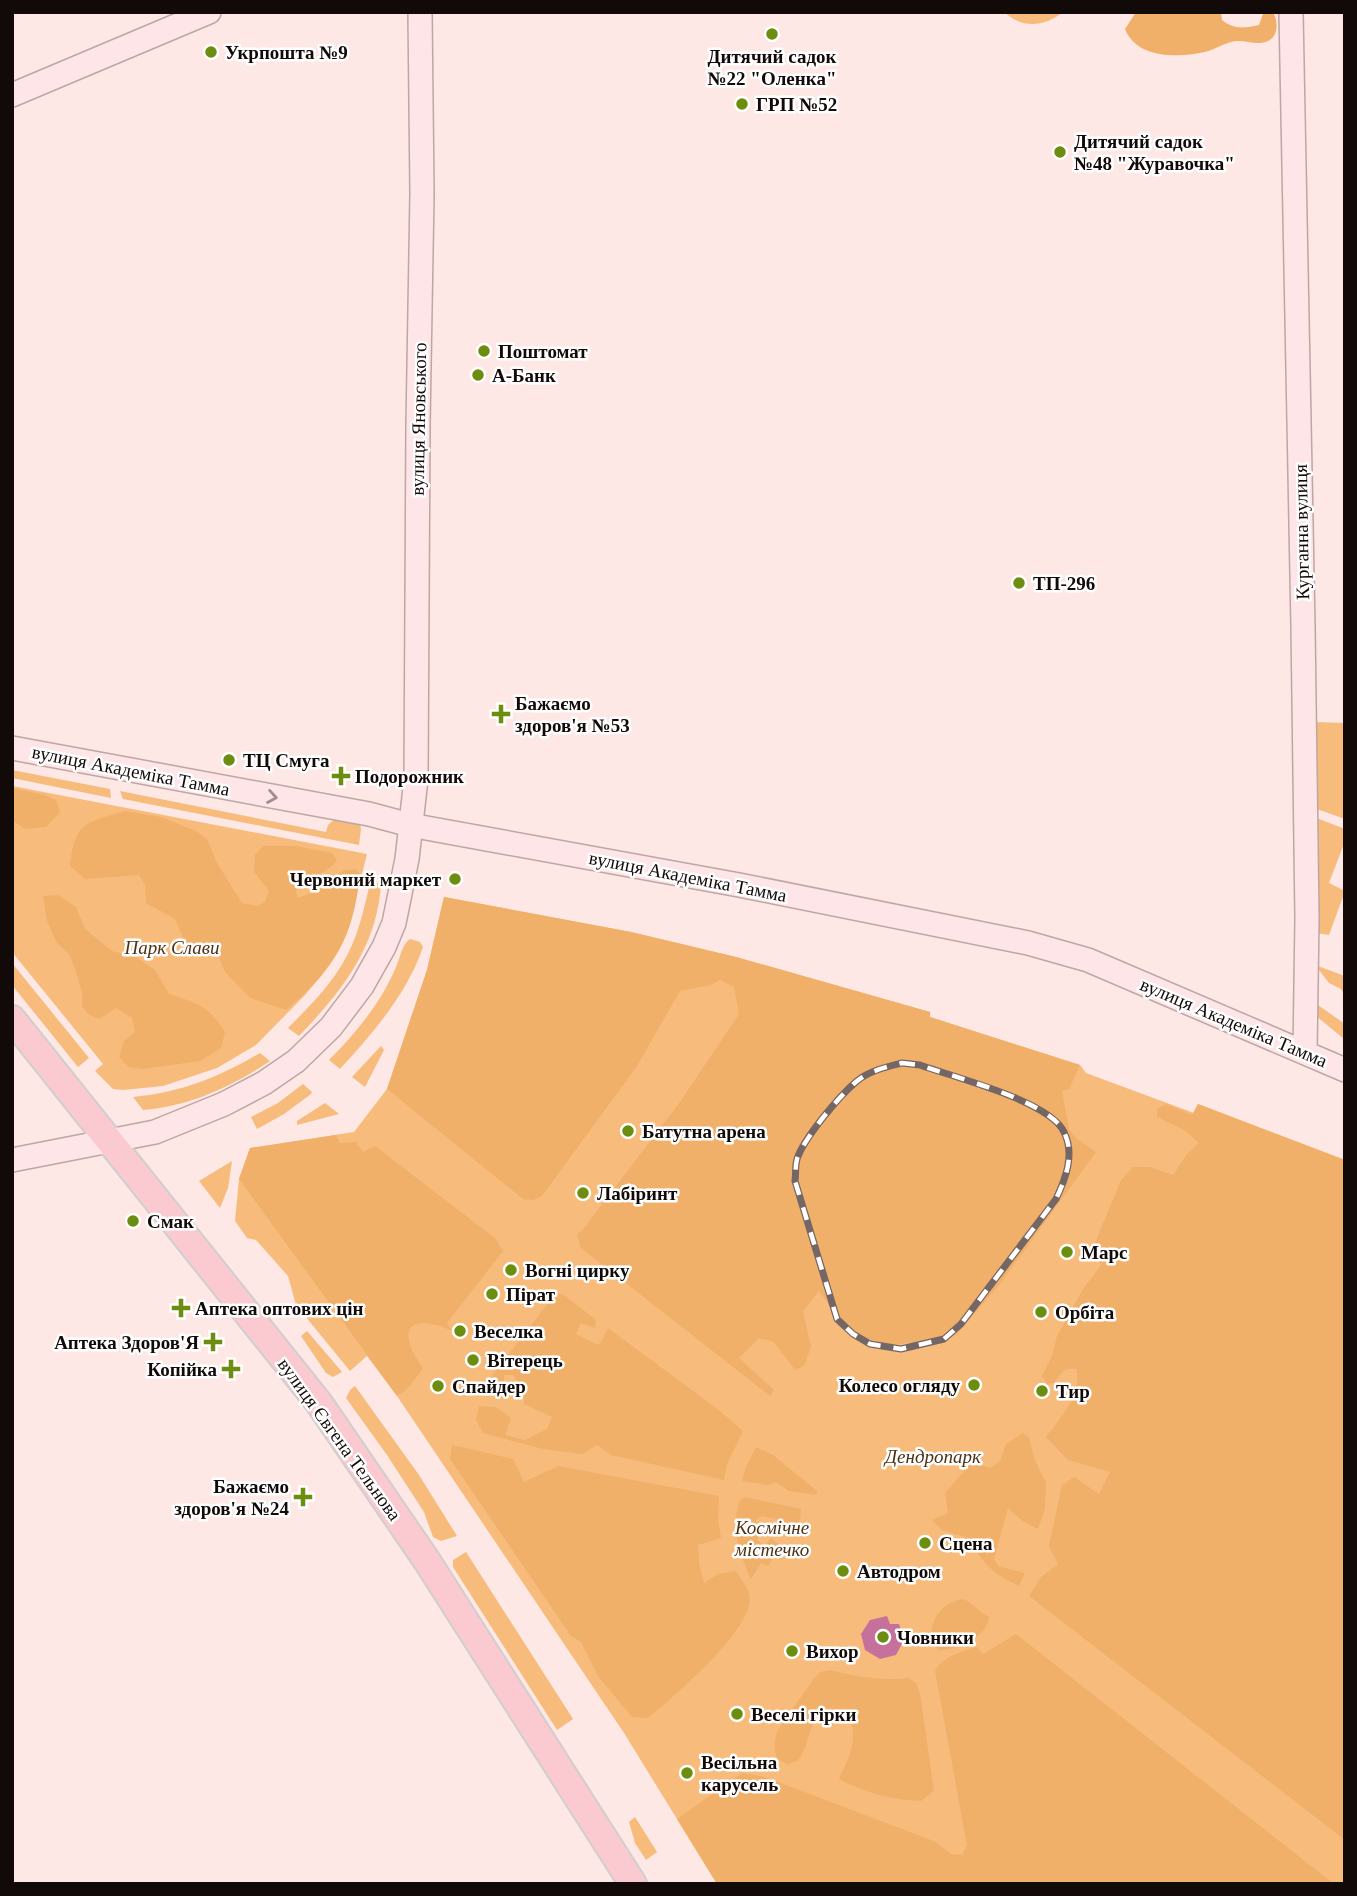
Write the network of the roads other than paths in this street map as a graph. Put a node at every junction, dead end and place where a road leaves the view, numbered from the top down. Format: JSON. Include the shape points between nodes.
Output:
{"nodes":[{"id":1,"x":209,"y":12,"type":"edge"},
{"id":2,"x":420,"y":12,"type":"edge"},
{"id":3,"x":1291,"y":12,"type":"edge"},
{"id":4,"x":12,"y":95,"type":"edge"},
{"id":5,"x":12,"y":748,"type":"edge"},
{"id":6,"x":410,"y":825,"type":"junction"},
{"id":7,"x":12,"y":1019,"type":"edge"},
{"id":8,"x":1305,"y":1052,"type":"junction"},
{"id":9,"x":1345,"y":1070,"type":"edge"},
{"id":10,"x":110,"y":1141,"type":"junction"},
{"id":11,"x":12,"y":1160,"type":"edge"},
{"id":12,"x":633,"y":1884,"type":"edge"}],
"edges":[{"from":1,"to":4,"type":"main road"},
{"from":2,"to":6,"type":"main road","name":"вулиця Яновського","via":[[417,719]]},
{"from":3,"to":8,"type":"main road","name":"Курганна вулиця","via":[[1303,600]]},
{"from":5,"to":6,"type":"main road","name":"вулиця Академіка Тамма","one_way":true},
{"from":6,"to":8,"type":"main road","name":"вулиця Академіка Тамма","via":[[1028,943],[1088,960]]},
{"from":6,"to":10,"type":"main road","name":"вулиця Яновського","via":[[394,923],[362,986],[331,1027],[296,1061],[224,1104],[155,1132]]},
{"from":7,"to":10,"type":"main road","name":"вулиця Євгена Тельнова"},
{"from":8,"to":9,"type":"main road","name":"вулиця Академіка Тамма"},
{"from":10,"to":11,"type":"main road","name":"вулиця Яновського"},
{"from":10,"to":12,"type":"main road","name":"вулиця Євгена Тельнова","via":[[331,1422]]}]}
